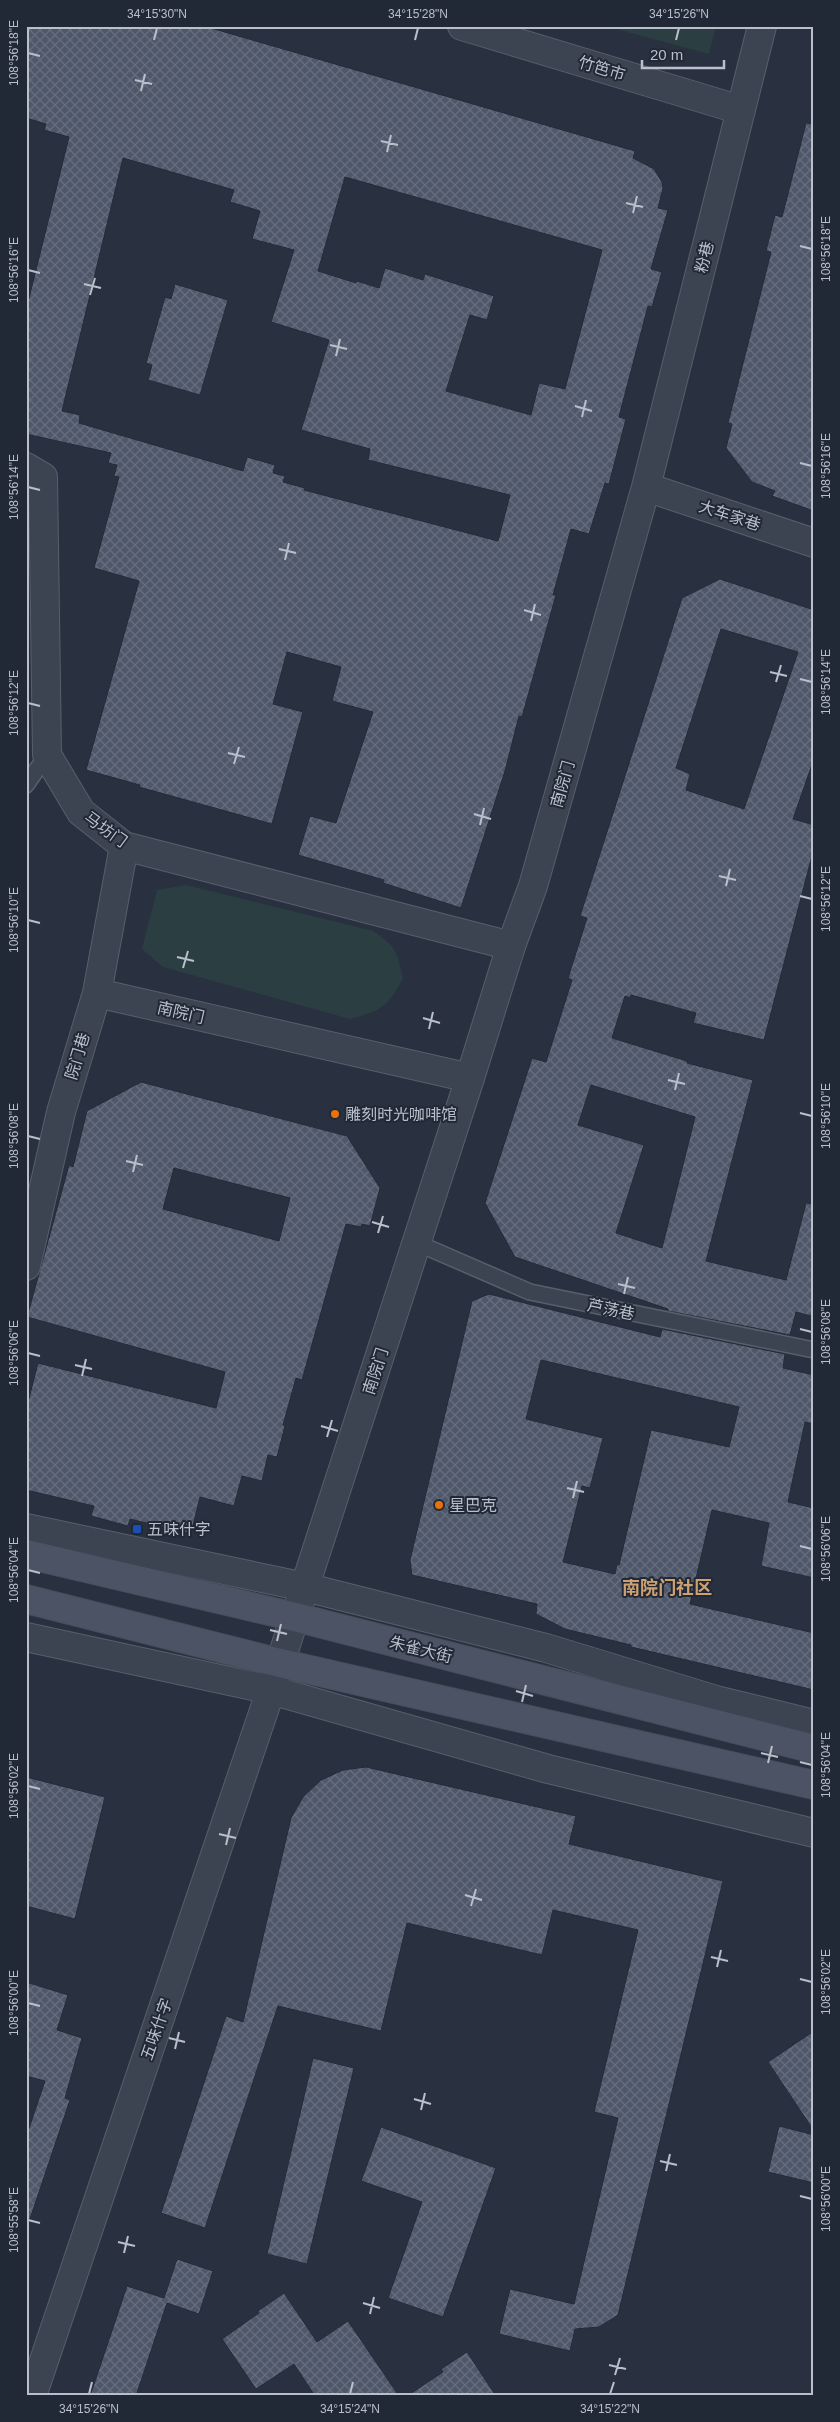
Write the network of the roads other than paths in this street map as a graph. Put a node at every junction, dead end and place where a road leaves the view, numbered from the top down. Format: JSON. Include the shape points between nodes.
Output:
{"nodes":[{"id":1,"x":762,"y":26,"type":"edge"},
{"id":2,"x":479,"y":29,"type":"edge"},
{"id":3,"x":741,"y":110,"type":"junction"},
{"id":4,"x":26,"y":467,"type":"edge"},
{"id":5,"x":646,"y":487,"type":"junction"},
{"id":6,"x":814,"y":543,"type":"edge"},
{"id":7,"x":47,"y":755,"type":"junction"},
{"id":8,"x":26,"y":786,"type":"edge"},
{"id":9,"x":124,"y":846,"type":"junction"},
{"id":10,"x":511,"y":946,"type":"junction"},
{"id":11,"x":97,"y":993,"type":"junction"},
{"id":12,"x":470,"y":1078,"type":"junction"},
{"id":13,"x":417,"y":1243,"type":"junction"},
{"id":14,"x":26,"y":1266,"type":"edge"},
{"id":15,"x":814,"y":1350,"type":"edge"},
{"id":16,"x":26,"y":1528,"type":"edge"},
{"id":17,"x":26,"y":1554,"type":"edge"},
{"id":18,"x":304,"y":1588,"type":"junction"},
{"id":19,"x":26,"y":1599,"type":"edge"},
{"id":20,"x":295,"y":1617,"type":"junction"},
{"id":21,"x":26,"y":1637,"type":"edge"},
{"id":22,"x":280,"y":1663,"type":"junction"},
{"id":23,"x":271,"y":1690,"type":"junction"},
{"id":24,"x":814,"y":1724,"type":"edge"},
{"id":25,"x":814,"y":1749,"type":"edge"},
{"id":26,"x":814,"y":1785,"type":"edge"},
{"id":27,"x":814,"y":1833,"type":"edge"},
{"id":28,"x":32,"y":2396,"type":"edge"}],
"edges":[{"from":1,"to":3,"type":"street","name":"粉巷"},
{"from":2,"to":3,"type":"street","name":"竹笆市"},
{"from":3,"to":5,"type":"street","name":"粉巷"},
{"from":4,"to":7,"type":"street","name":"马坊门","via":[[43,477]]},
{"from":5,"to":6,"type":"street","name":"大车家巷"},
{"from":5,"to":10,"type":"street","name":"南院门","via":[[533,886]]},
{"from":7,"to":8,"type":"lane"},
{"from":7,"to":9,"type":"street","name":"马坊门","via":[[81,812]]},
{"from":9,"to":10,"type":"street","name":"马坊门"},
{"from":9,"to":11,"type":"street","name":"院门巷"},
{"from":10,"to":12,"type":"street","name":"南院门"},
{"from":11,"to":12,"type":"street","name":"南院门"},
{"from":11,"to":14,"type":"street","name":"院门巷","via":[[60,1112]]},
{"from":12,"to":13,"type":"street","name":"南院门"},
{"from":13,"to":15,"type":"lane","name":"芦荡巷","via":[[530,1292]]},
{"from":13,"to":18,"type":"street","name":"南院门"},
{"from":16,"to":18,"type":"street"},
{"from":17,"to":20,"type":"main road","name":"朱雀大街"},
{"from":18,"to":20,"type":"street","name":"南院门"},
{"from":18,"to":24,"type":"street","via":[[546,1648],[716,1700]]},
{"from":19,"to":22,"type":"main road"},
{"from":20,"to":22,"type":"street","name":"南院门"},
{"from":20,"to":25,"type":"main road","name":"朱雀大街"},
{"from":21,"to":23,"type":"street"},
{"from":22,"to":23,"type":"street","name":"五味什字"},
{"from":22,"to":26,"type":"main road"},
{"from":23,"to":27,"type":"street","via":[[548,1769]]},
{"from":23,"to":28,"type":"street","name":"五味什字"}]}
